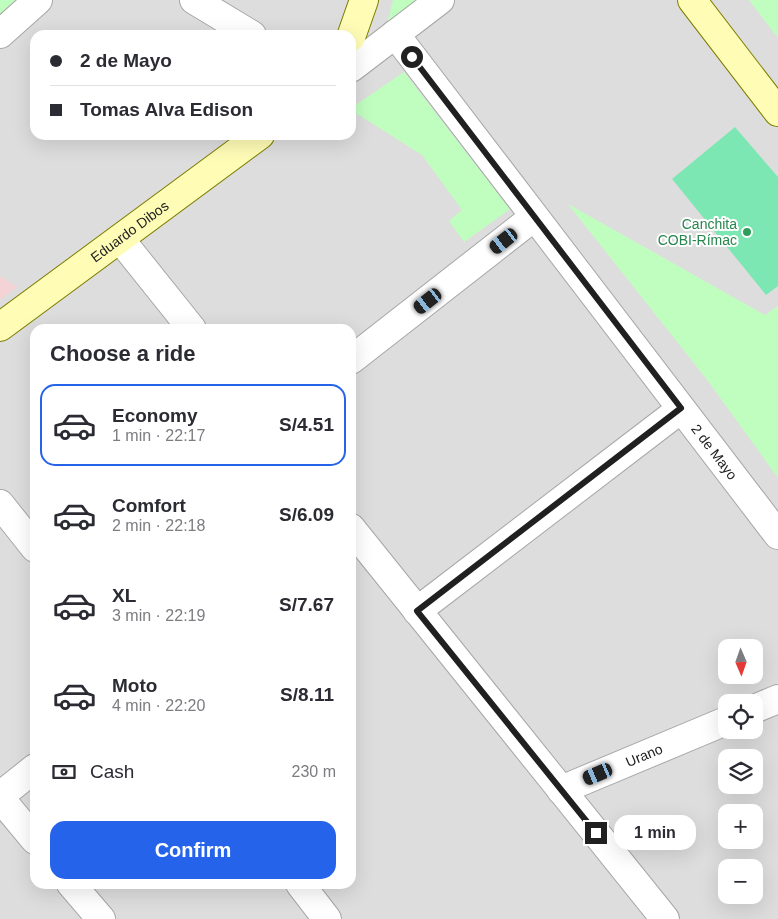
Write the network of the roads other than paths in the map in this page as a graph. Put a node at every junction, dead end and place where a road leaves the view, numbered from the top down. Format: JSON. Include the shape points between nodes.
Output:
{"nodes":[{"id":1,"x":38,"y":0,"type":"edge"},
{"id":2,"x":194,"y":0,"type":"edge"},
{"id":3,"x":364,"y":0,"type":"edge"},
{"id":4,"x":440,"y":0,"type":"edge"},
{"id":5,"x":692,"y":0,"type":"edge"},
{"id":6,"x":244,"y":30,"type":"edge"},
{"id":7,"x":354,"y":30,"type":"edge"},
{"id":8,"x":0,"y":34,"type":"edge"},
{"id":9,"x":395,"y":34,"type":"junction"},
{"id":10,"x":356,"y":64,"type":"edge"},
{"id":11,"x":778,"y":112,"type":"edge"},
{"id":12,"x":253,"y":140,"type":"edge"},
{"id":13,"x":534,"y":217,"type":"junction"},
{"id":14,"x":120,"y":239,"type":"junction"},
{"id":15,"x":188,"y":324,"type":"edge"},
{"id":16,"x":0,"y":327,"type":"edge"},
{"id":17,"x":356,"y":356,"type":"edge"},
{"id":18,"x":681,"y":408,"type":"junction"},
{"id":19,"x":0,"y":504,"type":"edge"},
{"id":20,"x":356,"y":534,"type":"edge"},
{"id":21,"x":778,"y":535,"type":"edge"},
{"id":22,"x":30,"y":542,"type":"edge"},
{"id":23,"x":417,"y":611,"type":"junction"},
{"id":24,"x":778,"y":699,"type":"edge"},
{"id":25,"x":763,"y":705,"type":"edge"},
{"id":26,"x":718,"y":724,"type":"edge"},
{"id":27,"x":30,"y":772,"type":"edge"},
{"id":28,"x":561,"y":790,"type":"junction"},
{"id":29,"x":0,"y":797,"type":"edge"},
{"id":30,"x":30,"y":834,"type":"edge"},
{"id":31,"x":75,"y":889,"type":"edge"},
{"id":32,"x":304,"y":889,"type":"edge"},
{"id":33,"x":101,"y":919,"type":"edge"},
{"id":34,"x":328,"y":919,"type":"edge"},
{"id":35,"x":665,"y":919,"type":"edge"}],
"edges":[{"from":1,"to":8,"type":"street"},
{"from":2,"to":6,"type":"street"},
{"from":3,"to":7,"type":"street"},
{"from":4,"to":9,"type":"street"},
{"from":5,"to":11,"type":"street"},
{"from":9,"to":10,"type":"street"},
{"from":9,"to":13,"type":"street","name":"2 de Mayo"},
{"from":12,"to":14,"type":"street","name":"Eduardo Dibos"},
{"from":13,"to":17,"type":"street"},
{"from":13,"to":18,"type":"street","name":"2 de Mayo"},
{"from":14,"to":15,"type":"street"},
{"from":14,"to":16,"type":"street","name":"Eduardo Dibos"},
{"from":18,"to":21,"type":"street","name":"2 de Mayo"},
{"from":18,"to":23,"type":"street"},
{"from":19,"to":22,"type":"street"},
{"from":20,"to":23,"type":"street"},
{"from":23,"to":28,"type":"street"},
{"from":24,"to":25,"type":"street"},
{"from":26,"to":28,"type":"street","name":"Urano"},
{"from":27,"to":29,"type":"street"},
{"from":28,"to":35,"type":"street"},
{"from":29,"to":30,"type":"street"},
{"from":31,"to":33,"type":"street"},
{"from":32,"to":34,"type":"street"}]}
